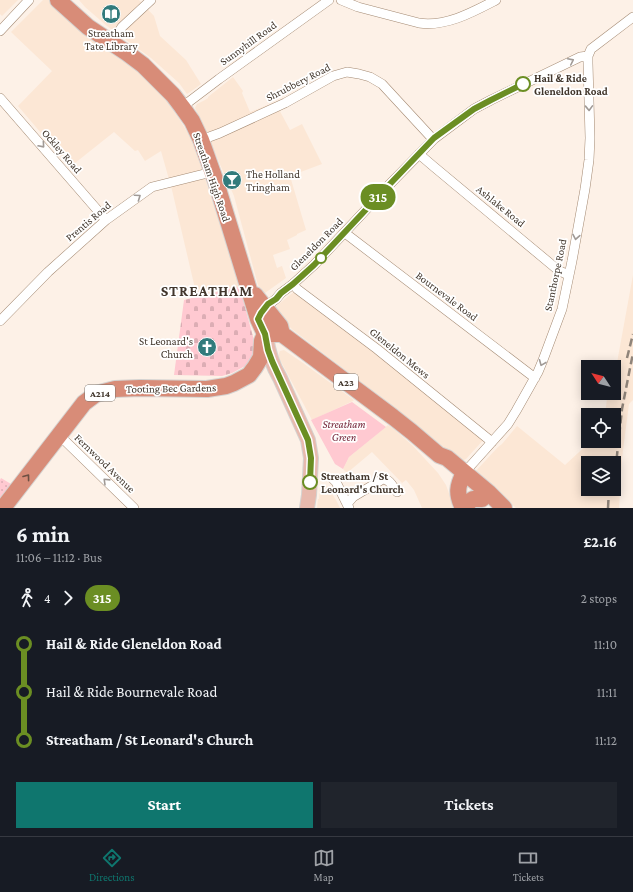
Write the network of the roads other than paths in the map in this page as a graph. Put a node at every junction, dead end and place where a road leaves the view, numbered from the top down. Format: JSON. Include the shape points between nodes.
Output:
{"nodes":[{"id":1,"x":29,"y":0,"type":"edge"},
{"id":2,"x":58,"y":0,"type":"edge"},
{"id":3,"x":151,"y":0,"type":"edge"},
{"id":4,"x":329,"y":0,"type":"edge"},
{"id":5,"x":341,"y":0,"type":"edge"},
{"id":6,"x":496,"y":0,"type":"edge"},
{"id":7,"x":633,"y":17,"type":"edge"},
{"id":8,"x":0,"y":31,"type":"edge"},
{"id":9,"x":112,"y":43,"type":"junction"},
{"id":10,"x":588,"y":56,"type":"junction"},
{"id":11,"x":0,"y":98,"type":"edge"},
{"id":12,"x":182,"y":107,"type":"junction"},
{"id":13,"x":434,"y":138,"type":"junction"},
{"id":14,"x":201,"y":140,"type":"junction"},
{"id":15,"x":419,"y":154,"type":"junction"},
{"id":16,"x":212,"y":172,"type":"junction"},
{"id":17,"x":106,"y":220,"type":"junction"},
{"id":18,"x":345,"y":233,"type":"junction"},
{"id":19,"x":569,"y":275,"type":"junction"},
{"id":20,"x":293,"y":284,"type":"junction"},
{"id":21,"x":251,"y":292,"type":"junction"},
{"id":22,"x":265,"y":308,"type":"junction"},
{"id":23,"x":0,"y":321,"type":"edge"},
{"id":24,"x":265,"y":334,"type":"junction"},
{"id":25,"x":282,"y":334,"type":"junction"},
{"id":26,"x":275,"y":370,"type":"junction"},
{"id":27,"x":249,"y":375,"type":"junction"},
{"id":28,"x":535,"y":378,"type":"junction"},
{"id":29,"x":59,"y":435,"type":"junction"},
{"id":30,"x":492,"y":442,"type":"junction"},
{"id":31,"x":462,"y":476,"type":"junction"},
{"id":32,"x":333,"y":479,"type":"dead end"},
{"id":33,"x":397,"y":492,"type":"dead end"},
{"id":34,"x":487,"y":504,"type":"edge"},
{"id":35,"x":348,"y":506,"type":"edge"},
{"id":36,"x":3,"y":508,"type":"edge"},
{"id":37,"x":134,"y":508,"type":"edge"},
{"id":38,"x":306,"y":508,"type":"edge"},
{"id":39,"x":463,"y":508,"type":"edge"},
{"id":40,"x":504,"y":508,"type":"edge"}],
"edges":[{"from":1,"to":8,"type":"street"},
{"from":2,"to":9,"type":"highway","name":"Streatham High Road","number":"A23","via":[[88,27]]},
{"from":3,"to":9,"type":"street","via":[[122,27]]},
{"from":4,"to":12,"type":"street","name":"Sunnyhill Road"},
{"from":5,"to":6,"type":"street","via":[[358,7],[428,25],[461,17]]},
{"from":7,"to":10,"type":"street","via":[[591,49]]},
{"from":9,"to":12,"type":"highway","name":"Streatham High Road","number":"A23","via":[[143,65]]},
{"from":13,"to":10,"type":"street","name":"Gleneldon Road","one_way":true,"via":[[474,109],[580,57]]},
{"from":10,"to":19,"type":"street","name":"Stanthorpe Road","one_way":true,"via":[[589,160]]},
{"from":11,"to":17,"type":"street","name":"Ockley Road","one_way":true},
{"from":12,"to":14,"type":"highway","name":"Streatham High Road","number":"A23"},
{"from":13,"to":14,"type":"street","name":"Shrubbery Road","via":[[382,84],[365,75],[346,72],[333,76],[260,115]]},
{"from":13,"to":15,"type":"street","name":"Gleneldon Road"},
{"from":14,"to":16,"type":"highway","name":"Streatham High Road","number":"A23"},
{"from":15,"to":18,"type":"street","name":"Gleneldon Road"},
{"from":15,"to":19,"type":"street","name":"Ashlake Road","via":[[558,270]]},
{"from":17,"to":16,"type":"street","name":"Prentis Road","one_way":true,"via":[[152,187]]},
{"from":16,"to":21,"type":"highway","name":"Streatham High Road","number":"A23"},
{"from":17,"to":23,"type":"street","name":"Prentis Road","via":[[48,272]]},
{"from":18,"to":20,"type":"street","name":"Gleneldon Road"},
{"from":18,"to":28,"type":"street","name":"Bournevale Road"},
{"from":19,"to":28,"type":"street","name":"Stanthorpe Road","one_way":true,"via":[[562,309]]},
{"from":20,"to":22,"type":"street","name":"Gleneldon Road"},
{"from":20,"to":30,"type":"street","name":"Gleneldon Mews"},
{"from":21,"to":22,"type":"highway","name":"Streatham High Road","number":"A23"},
{"from":21,"to":24,"type":"highway","name":"Streatham High Road","number":"A23"},
{"from":22,"to":25,"type":"highway","name":"Streatham High Road","number":"A23","via":[[280,326]]},
{"from":24,"to":25,"type":"highway"},
{"from":24,"to":26,"type":"main road"},
{"from":24,"to":27,"type":"highway","name":"Tooting Bec Gardens","number":"A214","via":[[261,357]]},
{"from":25,"to":31,"type":"highway","name":"Streatham High Road","number":"A23","via":[[439,455],[447,458]]},
{"from":26,"to":27,"type":"main road"},
{"from":26,"to":38,"type":"main road","via":[[308,440],[311,458]]},
{"from":27,"to":29,"type":"highway","name":"Tooting Bec Gardens","number":"A214","via":[[226,386],[207,389],[115,389],[96,394],[84,403]]},
{"from":28,"to":30,"type":"street","name":"Stanthorpe Road","via":[[508,424]]},
{"from":36,"to":29,"type":"highway","name":"Tooting Bec Gardens","number":"A214","one_way":true},
{"from":37,"to":29,"type":"street","name":"Fernwood Avenue","one_way":true},
{"from":30,"to":31,"type":"street","name":"Stanthorpe Road"},
{"from":31,"to":34,"type":"highway","name":"Streatham High Road","number":"A23"},
{"from":31,"to":39,"type":"highway","via":[[458,494]]},
{"from":31,"to":40,"type":"highway","name":"Streatham High Road","number":"A23"},
{"from":32,"to":35,"type":"street"},
{"from":33,"to":35,"type":"street","via":[[389,481],[383,479],[353,497]]},
{"from":34,"to":39,"type":"highway","via":[[474,499]]}]}
